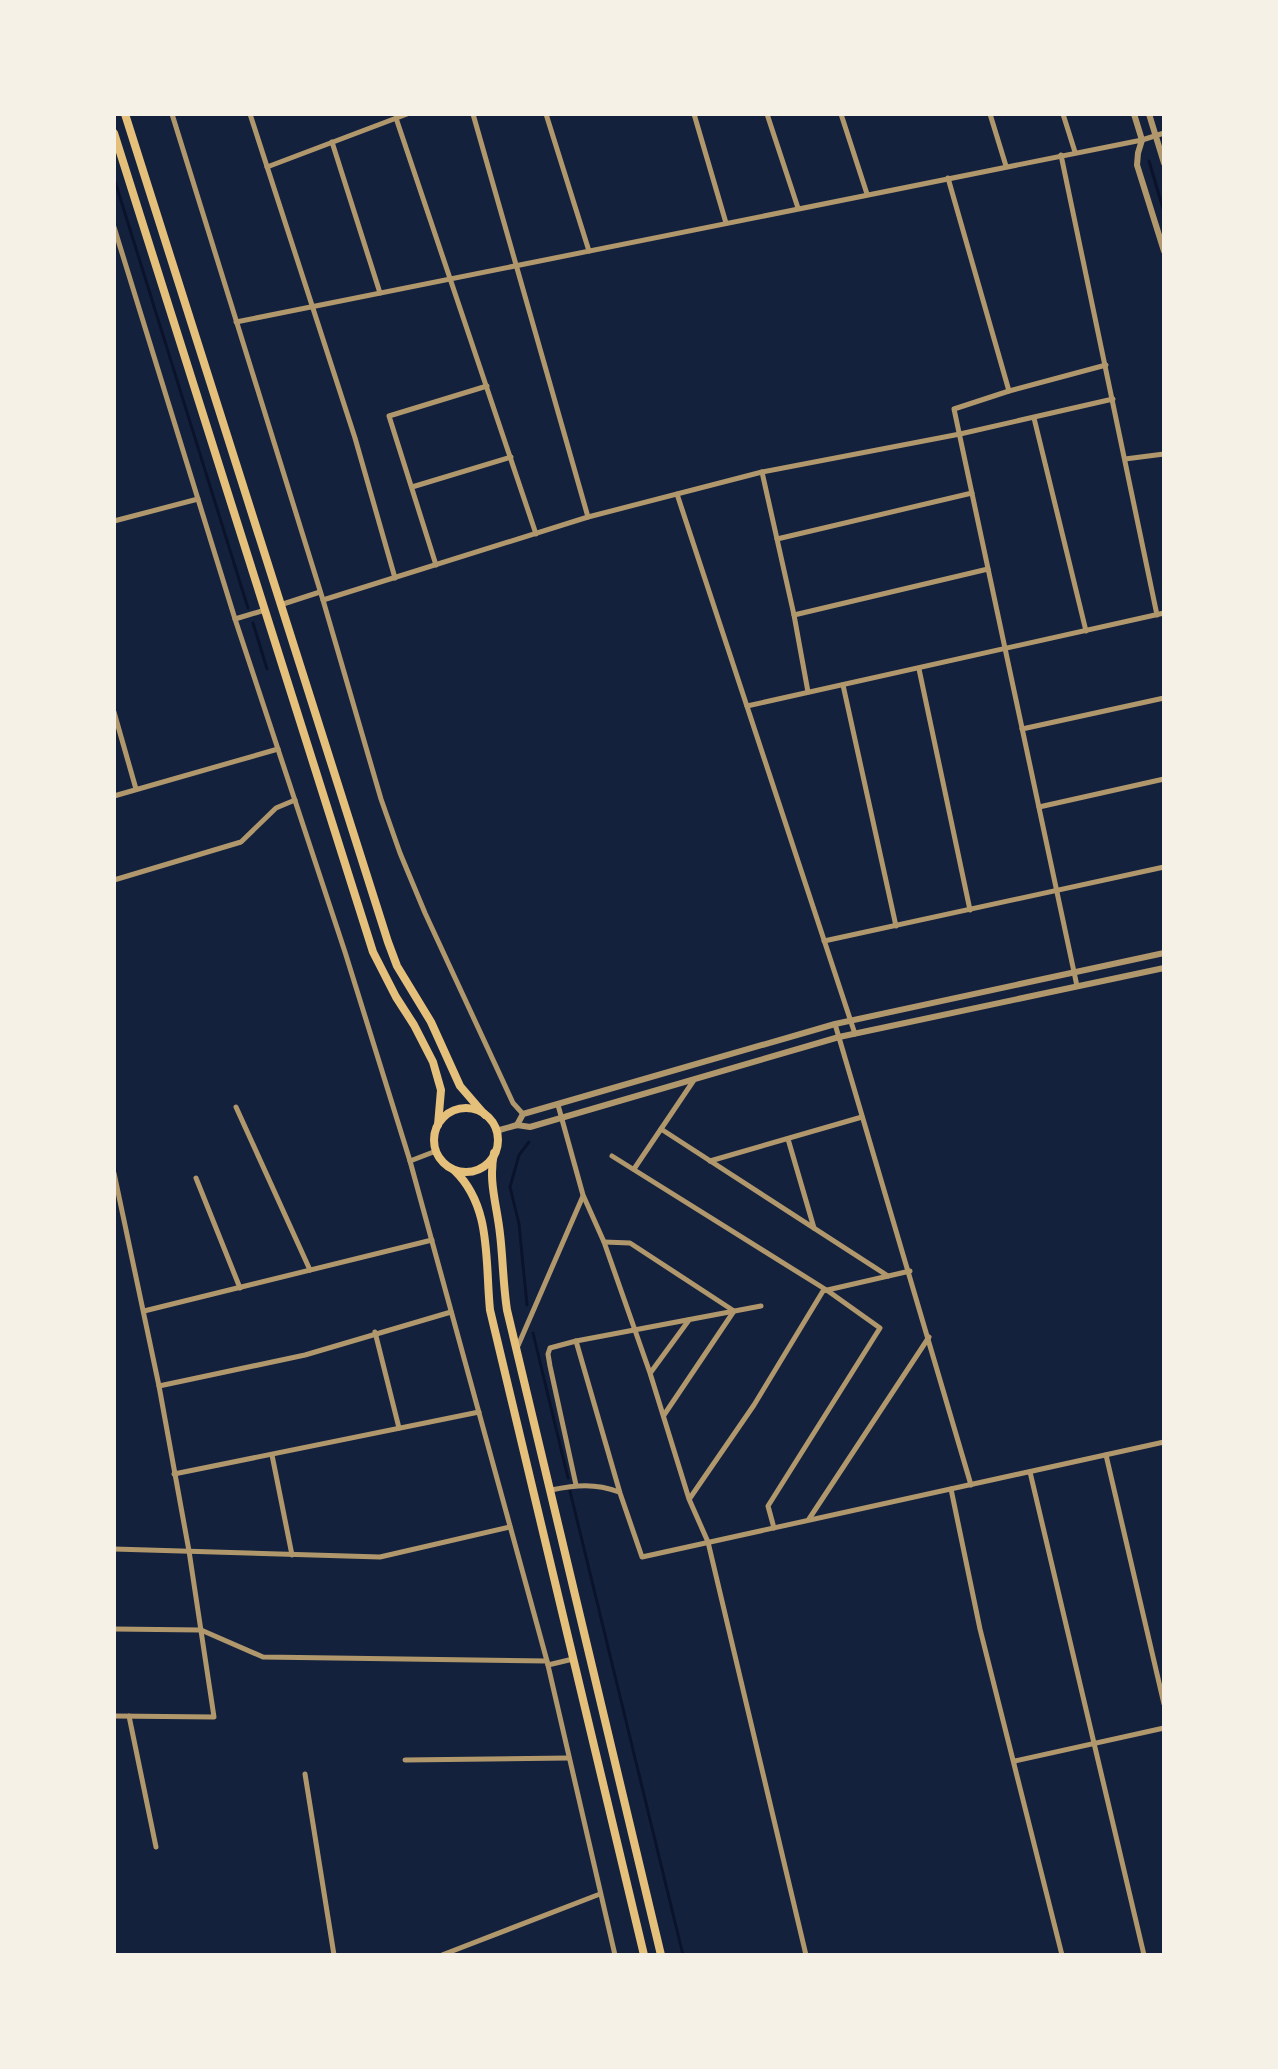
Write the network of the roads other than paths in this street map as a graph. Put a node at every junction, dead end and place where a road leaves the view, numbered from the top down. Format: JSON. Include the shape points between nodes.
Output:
{"nodes":[{"id":1,"x":125,"y":114,"type":"edge"},
{"id":2,"x":172,"y":114,"type":"edge"},
{"id":3,"x":250,"y":114,"type":"edge"},
{"id":4,"x":407,"y":114,"type":"edge"},
{"id":5,"x":473,"y":114,"type":"edge"},
{"id":6,"x":546,"y":114,"type":"edge"},
{"id":7,"x":694,"y":114,"type":"edge"},
{"id":8,"x":767,"y":114,"type":"edge"},
{"id":9,"x":841,"y":114,"type":"edge"},
{"id":10,"x":990,"y":114,"type":"edge"},
{"id":11,"x":1063,"y":114,"type":"edge"},
{"id":12,"x":1134,"y":114,"type":"edge"},
{"id":13,"x":1149,"y":114,"type":"edge"},
{"id":14,"x":396,"y":118,"type":"junction"},
{"id":15,"x":114,"y":133,"type":"edge"},
{"id":16,"x":1160,"y":134,"type":"edge"},
{"id":17,"x":1142,"y":140,"type":"junction"},
{"id":18,"x":332,"y":142,"type":"junction"},
{"id":19,"x":1075,"y":152,"type":"junction"},
{"id":20,"x":1061,"y":155,"type":"junction"},
{"id":21,"x":1164,"y":163,"type":"edge"},
{"id":22,"x":1006,"y":166,"type":"junction"},
{"id":23,"x":267,"y":167,"type":"junction"},
{"id":24,"x":948,"y":178,"type":"junction"},
{"id":25,"x":867,"y":194,"type":"junction"},
{"id":26,"x":798,"y":208,"type":"junction"},
{"id":27,"x":726,"y":223,"type":"junction"},
{"id":28,"x":114,"y":227,"type":"edge"},
{"id":29,"x":589,"y":251,"type":"junction"},
{"id":30,"x":1164,"y":251,"type":"edge"},
{"id":31,"x":517,"y":265,"type":"junction"},
{"id":32,"x":450,"y":279,"type":"junction"},
{"id":33,"x":380,"y":293,"type":"junction"},
{"id":34,"x":312,"y":307,"type":"junction"},
{"id":35,"x":236,"y":322,"type":"junction"},
{"id":36,"x":1106,"y":365,"type":"junction"},
{"id":37,"x":487,"y":386,"type":"junction"},
{"id":38,"x":1009,"y":391,"type":"junction"},
{"id":39,"x":1113,"y":399,"type":"junction"},
{"id":40,"x":1034,"y":418,"type":"junction"},
{"id":41,"x":960,"y":434,"type":"junction"},
{"id":42,"x":1164,"y":454,"type":"edge"},
{"id":43,"x":511,"y":457,"type":"junction"},
{"id":44,"x":1125,"y":459,"type":"junction"},
{"id":45,"x":762,"y":472,"type":"junction"},
{"id":46,"x":412,"y":487,"type":"junction"},
{"id":47,"x":972,"y":493,"type":"junction"},
{"id":48,"x":677,"y":494,"type":"junction"},
{"id":49,"x":198,"y":499,"type":"junction"},
{"id":50,"x":588,"y":517,"type":"junction"},
{"id":51,"x":114,"y":521,"type":"edge"},
{"id":52,"x":536,"y":534,"type":"junction"},
{"id":53,"x":777,"y":539,"type":"junction"},
{"id":54,"x":436,"y":565,"type":"junction"},
{"id":55,"x":988,"y":569,"type":"junction"},
{"id":56,"x":395,"y":578,"type":"junction"},
{"id":57,"x":320,"y":592,"type":"junction"},
{"id":58,"x":323,"y":600,"type":"junction"},
{"id":59,"x":280,"y":605,"type":"junction"},
{"id":60,"x":265,"y":610,"type":"junction"},
{"id":61,"x":1164,"y":613,"type":"edge"},
{"id":62,"x":794,"y":615,"type":"junction"},
{"id":63,"x":1157,"y":615,"type":"junction"},
{"id":64,"x":235,"y":619,"type":"junction"},
{"id":65,"x":1086,"y":631,"type":"junction"},
{"id":66,"x":1005,"y":650,"type":"junction"},
{"id":67,"x":919,"y":669,"type":"junction"},
{"id":68,"x":843,"y":685,"type":"junction"},
{"id":69,"x":808,"y":692,"type":"junction"},
{"id":70,"x":1164,"y":698,"type":"edge"},
{"id":71,"x":747,"y":706,"type":"junction"},
{"id":72,"x":114,"y":712,"type":"edge"},
{"id":73,"x":1022,"y":729,"type":"junction"},
{"id":74,"x":278,"y":749,"type":"junction"},
{"id":75,"x":1164,"y":779,"type":"edge"},
{"id":76,"x":136,"y":789,"type":"junction"},
{"id":77,"x":114,"y":796,"type":"edge"},
{"id":78,"x":295,"y":800,"type":"junction"},
{"id":79,"x":1039,"y":807,"type":"junction"},
{"id":80,"x":1164,"y":867,"type":"edge"},
{"id":81,"x":114,"y":880,"type":"edge"},
{"id":82,"x":1057,"y":891,"type":"junction"},
{"id":83,"x":970,"y":910,"type":"junction"},
{"id":84,"x":896,"y":926,"type":"junction"},
{"id":85,"x":824,"y":941,"type":"junction"},
{"id":86,"x":1164,"y":953,"type":"edge"},
{"id":87,"x":1164,"y":968,"type":"edge"},
{"id":88,"x":1074,"y":972,"type":"junction"},
{"id":89,"x":1077,"y":986,"type":"junction"},
{"id":90,"x":850,"y":1021,"type":"junction"},
{"id":91,"x":835,"y":1024,"type":"junction"},
{"id":92,"x":855,"y":1034,"type":"junction"},
{"id":93,"x":839,"y":1037,"type":"junction"},
{"id":94,"x":694,"y":1080,"type":"junction"},
{"id":95,"x":558,"y":1105,"type":"junction"},
{"id":96,"x":236,"y":1107,"type":"dead end"},
{"id":97,"x":523,"y":1114,"type":"junction"},
{"id":98,"x":485,"y":1115,"type":"junction"},
{"id":99,"x":862,"y":1117,"type":"junction"},
{"id":100,"x":562,"y":1118,"type":"junction"},
{"id":101,"x":438,"y":1125,"type":"junction"},
{"id":102,"x":517,"y":1125,"type":"junction"},
{"id":103,"x":661,"y":1129,"type":"junction"},
{"id":104,"x":496,"y":1131,"type":"junction"},
{"id":105,"x":788,"y":1139,"type":"junction"},
{"id":106,"x":436,"y":1151,"type":"junction"},
{"id":107,"x":494,"y":1153,"type":"junction"},
{"id":108,"x":612,"y":1156,"type":"dead end"},
{"id":109,"x":410,"y":1161,"type":"junction"},
{"id":110,"x":709,"y":1161,"type":"junction"},
{"id":111,"x":634,"y":1169,"type":"junction"},
{"id":112,"x":454,"y":1170,"type":"junction"},
{"id":113,"x":114,"y":1173,"type":"edge"},
{"id":114,"x":196,"y":1178,"type":"dead end"},
{"id":115,"x":583,"y":1195,"type":"junction"},
{"id":116,"x":815,"y":1229,"type":"junction"},
{"id":117,"x":432,"y":1240,"type":"junction"},
{"id":118,"x":604,"y":1242,"type":"junction"},
{"id":119,"x":310,"y":1270,"type":"junction"},
{"id":120,"x":910,"y":1271,"type":"junction"},
{"id":121,"x":888,"y":1276,"type":"junction"},
{"id":122,"x":240,"y":1288,"type":"junction"},
{"id":123,"x":828,"y":1291,"type":"junction"},
{"id":124,"x":761,"y":1306,"type":"dead end"},
{"id":125,"x":144,"y":1311,"type":"junction"},
{"id":126,"x":734,"y":1311,"type":"junction"},
{"id":127,"x":451,"y":1312,"type":"junction"},
{"id":128,"x":689,"y":1320,"type":"junction"},
{"id":129,"x":635,"y":1330,"type":"junction"},
{"id":130,"x":375,"y":1332,"type":"junction"},
{"id":131,"x":929,"y":1337,"type":"junction"},
{"id":132,"x":576,"y":1341,"type":"junction"},
{"id":133,"x":517,"y":1349,"type":"junction"},
{"id":134,"x":650,"y":1373,"type":"junction"},
{"id":135,"x":159,"y":1386,"type":"junction"},
{"id":136,"x":479,"y":1412,"type":"junction"},
{"id":137,"x":664,"y":1416,"type":"junction"},
{"id":138,"x":399,"y":1428,"type":"junction"},
{"id":139,"x":1164,"y":1442,"type":"edge"},
{"id":140,"x":272,"y":1455,"type":"junction"},
{"id":141,"x":1106,"y":1455,"type":"junction"},
{"id":142,"x":1030,"y":1472,"type":"junction"},
{"id":143,"x":174,"y":1474,"type":"junction"},
{"id":144,"x":576,"y":1485,"type":"junction"},
{"id":145,"x":971,"y":1485,"type":"junction"},
{"id":146,"x":951,"y":1489,"type":"junction"},
{"id":147,"x":550,"y":1490,"type":"junction"},
{"id":148,"x":620,"y":1493,"type":"junction"},
{"id":149,"x":689,"y":1499,"type":"junction"},
{"id":150,"x":808,"y":1520,"type":"junction"},
{"id":151,"x":510,"y":1527,"type":"junction"},
{"id":152,"x":774,"y":1528,"type":"junction"},
{"id":153,"x":708,"y":1542,"type":"junction"},
{"id":154,"x":114,"y":1549,"type":"edge"},
{"id":155,"x":189,"y":1551,"type":"junction"},
{"id":156,"x":292,"y":1555,"type":"junction"},
{"id":157,"x":114,"y":1629,"type":"edge"},
{"id":158,"x":201,"y":1630,"type":"junction"},
{"id":159,"x":573,"y":1659,"type":"junction"},
{"id":160,"x":548,"y":1663,"type":"junction"},
{"id":161,"x":1164,"y":1704,"type":"edge"},
{"id":162,"x":114,"y":1716,"type":"edge"},
{"id":163,"x":129,"y":1716,"type":"junction"},
{"id":164,"x":1164,"y":1728,"type":"edge"},
{"id":165,"x":1094,"y":1744,"type":"junction"},
{"id":166,"x":569,"y":1758,"type":"junction"},
{"id":167,"x":405,"y":1760,"type":"dead end"},
{"id":168,"x":1015,"y":1761,"type":"junction"},
{"id":169,"x":305,"y":1774,"type":"dead end"},
{"id":170,"x":156,"y":1847,"type":"dead end"},
{"id":171,"x":600,"y":1894,"type":"junction"},
{"id":172,"x":334,"y":1955,"type":"edge"},
{"id":173,"x":442,"y":1955,"type":"edge"},
{"id":174,"x":615,"y":1955,"type":"edge"},
{"id":175,"x":644,"y":1955,"type":"edge"},
{"id":176,"x":661,"y":1955,"type":"edge"},
{"id":177,"x":806,"y":1955,"type":"edge"},
{"id":178,"x":1062,"y":1955,"type":"edge"},
{"id":179,"x":1144,"y":1955,"type":"edge"}],
"edges":[{"from":1,"to":59,"type":"highway"},
{"from":2,"to":35,"type":"street"},
{"from":3,"to":23,"type":"street"},
{"from":4,"to":14,"type":"street"},
{"from":5,"to":31,"type":"street"},
{"from":6,"to":29,"type":"street"},
{"from":7,"to":27,"type":"street"},
{"from":8,"to":26,"type":"street"},
{"from":9,"to":25,"type":"street"},
{"from":10,"to":22,"type":"street"},
{"from":11,"to":19,"type":"street"},
{"from":12,"to":17,"type":"street"},
{"from":13,"to":16,"type":"street"},
{"from":14,"to":18,"type":"street"},
{"from":14,"to":32,"type":"street"},
{"from":15,"to":60,"type":"highway"},
{"from":16,"to":17,"type":"street"},
{"from":16,"to":21,"type":"street"},
{"from":17,"to":19,"type":"street"},
{"from":17,"to":30,"type":"street","via":[[1137,165]]},
{"from":18,"to":23,"type":"street"},
{"from":18,"to":33,"type":"street"},
{"from":19,"to":20,"type":"street"},
{"from":20,"to":22,"type":"street"},
{"from":20,"to":36,"type":"street"},
{"from":22,"to":24,"type":"street"},
{"from":23,"to":34,"type":"street"},
{"from":24,"to":25,"type":"street"},
{"from":24,"to":38,"type":"street"},
{"from":25,"to":26,"type":"street"},
{"from":26,"to":27,"type":"street"},
{"from":27,"to":29,"type":"street"},
{"from":28,"to":49,"type":"street"},
{"from":29,"to":31,"type":"street"},
{"from":31,"to":32,"type":"street"},
{"from":31,"to":50,"type":"street"},
{"from":32,"to":33,"type":"street"},
{"from":32,"to":37,"type":"street"},
{"from":33,"to":34,"type":"street"},
{"from":34,"to":35,"type":"street"},
{"from":34,"to":56,"type":"street"},
{"from":35,"to":57,"type":"street"},
{"from":36,"to":38,"type":"street"},
{"from":36,"to":39,"type":"street"},
{"from":37,"to":43,"type":"street"},
{"from":37,"to":46,"type":"street","via":[[389,415]]},
{"from":38,"to":41,"type":"street","via":[[954,409]]},
{"from":39,"to":40,"type":"street"},
{"from":39,"to":44,"type":"street"},
{"from":40,"to":41,"type":"street"},
{"from":40,"to":65,"type":"street"},
{"from":41,"to":45,"type":"street"},
{"from":41,"to":47,"type":"street"},
{"from":42,"to":44,"type":"street"},
{"from":43,"to":46,"type":"street"},
{"from":43,"to":52,"type":"street"},
{"from":44,"to":63,"type":"street"},
{"from":45,"to":48,"type":"street"},
{"from":45,"to":53,"type":"street"},
{"from":46,"to":54,"type":"street"},
{"from":47,"to":53,"type":"street"},
{"from":47,"to":55,"type":"street"},
{"from":48,"to":50,"type":"street"},
{"from":48,"to":71,"type":"street"},
{"from":49,"to":51,"type":"street"},
{"from":49,"to":64,"type":"street"},
{"from":50,"to":52,"type":"street"},
{"from":52,"to":54,"type":"street"},
{"from":53,"to":62,"type":"street"},
{"from":54,"to":56,"type":"street"},
{"from":55,"to":62,"type":"street"},
{"from":55,"to":66,"type":"street"},
{"from":56,"to":58,"type":"street"},
{"from":57,"to":58,"type":"street"},
{"from":57,"to":59,"type":"street"},
{"from":58,"to":97,"type":"street","via":[[400,853],[457,984]]},
{"from":59,"to":98,"type":"highway","via":[[397,966],[431,1022],[460,1086]]},
{"from":60,"to":64,"type":"street"},
{"from":60,"to":101,"type":"highway","via":[[373,952],[433,1062],[441,1090]]},
{"from":61,"to":63,"type":"street"},
{"from":62,"to":69,"type":"street"},
{"from":63,"to":65,"type":"street"},
{"from":64,"to":74,"type":"street"},
{"from":65,"to":66,"type":"street"},
{"from":66,"to":67,"type":"street"},
{"from":66,"to":73,"type":"street"},
{"from":67,"to":68,"type":"street"},
{"from":67,"to":83,"type":"street"},
{"from":68,"to":69,"type":"street"},
{"from":68,"to":84,"type":"street"},
{"from":69,"to":71,"type":"street"},
{"from":70,"to":73,"type":"street"},
{"from":71,"to":85,"type":"street"},
{"from":72,"to":76,"type":"street"},
{"from":73,"to":79,"type":"street"},
{"from":74,"to":76,"type":"street"},
{"from":74,"to":78,"type":"street"},
{"from":75,"to":79,"type":"street"},
{"from":76,"to":77,"type":"street"},
{"from":78,"to":81,"type":"street","via":[[276,808],[241,842]]},
{"from":78,"to":109,"type":"street"},
{"from":79,"to":82,"type":"street"},
{"from":80,"to":82,"type":"street"},
{"from":82,"to":83,"type":"street"},
{"from":82,"to":88,"type":"street"},
{"from":83,"to":84,"type":"street"},
{"from":84,"to":85,"type":"street"},
{"from":85,"to":90,"type":"street"},
{"from":86,"to":88,"type":"street"},
{"from":87,"to":89,"type":"street"},
{"from":88,"to":89,"type":"street"},
{"from":88,"to":90,"type":"street"},
{"from":89,"to":92,"type":"street"},
{"from":90,"to":91,"type":"street"},
{"from":90,"to":92,"type":"street"},
{"from":91,"to":93,"type":"street"},
{"from":91,"to":95,"type":"street"},
{"from":92,"to":93,"type":"street"},
{"from":93,"to":94,"type":"street"},
{"from":93,"to":99,"type":"street"},
{"from":94,"to":100,"type":"street"},
{"from":94,"to":103,"type":"street"},
{"from":95,"to":97,"type":"street"},
{"from":95,"to":100,"type":"street"},
{"from":96,"to":119,"type":"street"},
{"from":97,"to":102,"type":"street"},
{"from":98,"to":101,"type":"highway","via":[[460,1109]]},
{"from":98,"to":104,"type":"highway"},
{"from":99,"to":105,"type":"street"},
{"from":99,"to":120,"type":"street"},
{"from":100,"to":102,"type":"street"},
{"from":100,"to":115,"type":"street"},
{"from":101,"to":106,"type":"highway"},
{"from":102,"to":104,"type":"street"},
{"from":103,"to":110,"type":"street"},
{"from":103,"to":111,"type":"street"},
{"from":104,"to":107,"type":"highway"},
{"from":105,"to":110,"type":"street"},
{"from":105,"to":116,"type":"street"},
{"from":106,"to":109,"type":"street"},
{"from":106,"to":112,"type":"highway"},
{"from":107,"to":112,"type":"highway","via":[[478,1169]]},
{"from":107,"to":133,"type":"highway","via":[[491,1190]]},
{"from":108,"to":111,"type":"street"},
{"from":109,"to":117,"type":"street"},
{"from":110,"to":116,"type":"street"},
{"from":111,"to":123,"type":"street"},
{"from":112,"to":159,"type":"highway","via":[[480,1208],[490,1310]]},
{"from":113,"to":125,"type":"street"},
{"from":114,"to":122,"type":"street"},
{"from":115,"to":118,"type":"street"},
{"from":115,"to":133,"type":"street"},
{"from":116,"to":121,"type":"street"},
{"from":117,"to":119,"type":"street"},
{"from":117,"to":127,"type":"street"},
{"from":118,"to":126,"type":"street","via":[[630,1243]]},
{"from":118,"to":129,"type":"street"},
{"from":119,"to":122,"type":"street"},
{"from":120,"to":121,"type":"street"},
{"from":120,"to":131,"type":"street"},
{"from":121,"to":123,"type":"street"},
{"from":122,"to":125,"type":"street"},
{"from":123,"to":149,"type":"street","via":[[823,1291]]},
{"from":123,"to":152,"type":"street","via":[[880,1331],[768,1506]]},
{"from":124,"to":126,"type":"street"},
{"from":125,"to":135,"type":"street"},
{"from":126,"to":128,"type":"street"},
{"from":126,"to":137,"type":"street"},
{"from":127,"to":130,"type":"street"},
{"from":127,"to":136,"type":"street"},
{"from":128,"to":129,"type":"street"},
{"from":128,"to":134,"type":"street"},
{"from":129,"to":132,"type":"street"},
{"from":129,"to":134,"type":"street"},
{"from":130,"to":135,"type":"street","via":[[305,1355]]},
{"from":130,"to":138,"type":"street"},
{"from":131,"to":145,"type":"street"},
{"from":131,"to":150,"type":"street"},
{"from":132,"to":144,"type":"street","via":[[550,1348],[548,1354]]},
{"from":132,"to":148,"type":"street"},
{"from":133,"to":147,"type":"highway"},
{"from":134,"to":137,"type":"street"},
{"from":135,"to":143,"type":"street"},
{"from":136,"to":138,"type":"street"},
{"from":136,"to":151,"type":"street"},
{"from":137,"to":149,"type":"street"},
{"from":138,"to":140,"type":"street"},
{"from":139,"to":141,"type":"street"},
{"from":140,"to":143,"type":"street"},
{"from":140,"to":156,"type":"street"},
{"from":141,"to":142,"type":"street"},
{"from":141,"to":161,"type":"street"},
{"from":142,"to":145,"type":"street"},
{"from":142,"to":165,"type":"street"},
{"from":143,"to":155,"type":"street"},
{"from":144,"to":147,"type":"street"},
{"from":144,"to":148,"type":"street","via":[[601,1485]]},
{"from":145,"to":146,"type":"street"},
{"from":146,"to":150,"type":"street"},
{"from":146,"to":168,"type":"street"},
{"from":147,"to":176,"type":"highway"},
{"from":148,"to":153,"type":"street","via":[[642,1557]]},
{"from":149,"to":153,"type":"street"},
{"from":150,"to":152,"type":"street"},
{"from":151,"to":156,"type":"street","via":[[380,1557]]},
{"from":151,"to":160,"type":"street"},
{"from":152,"to":153,"type":"street"},
{"from":153,"to":177,"type":"street"},
{"from":154,"to":155,"type":"street"},
{"from":155,"to":156,"type":"street"},
{"from":155,"to":158,"type":"street"},
{"from":157,"to":158,"type":"street"},
{"from":158,"to":160,"type":"street","via":[[263,1657]]},
{"from":158,"to":163,"type":"street","via":[[214,1717]]},
{"from":159,"to":160,"type":"street"},
{"from":159,"to":175,"type":"highway"},
{"from":160,"to":166,"type":"street"},
{"from":162,"to":163,"type":"street"},
{"from":163,"to":170,"type":"street"},
{"from":164,"to":165,"type":"street"},
{"from":165,"to":168,"type":"street"},
{"from":165,"to":179,"type":"street"},
{"from":166,"to":167,"type":"street"},
{"from":166,"to":171,"type":"street"},
{"from":168,"to":178,"type":"street"},
{"from":169,"to":172,"type":"street"},
{"from":171,"to":173,"type":"street"},
{"from":171,"to":174,"type":"street"}]}
